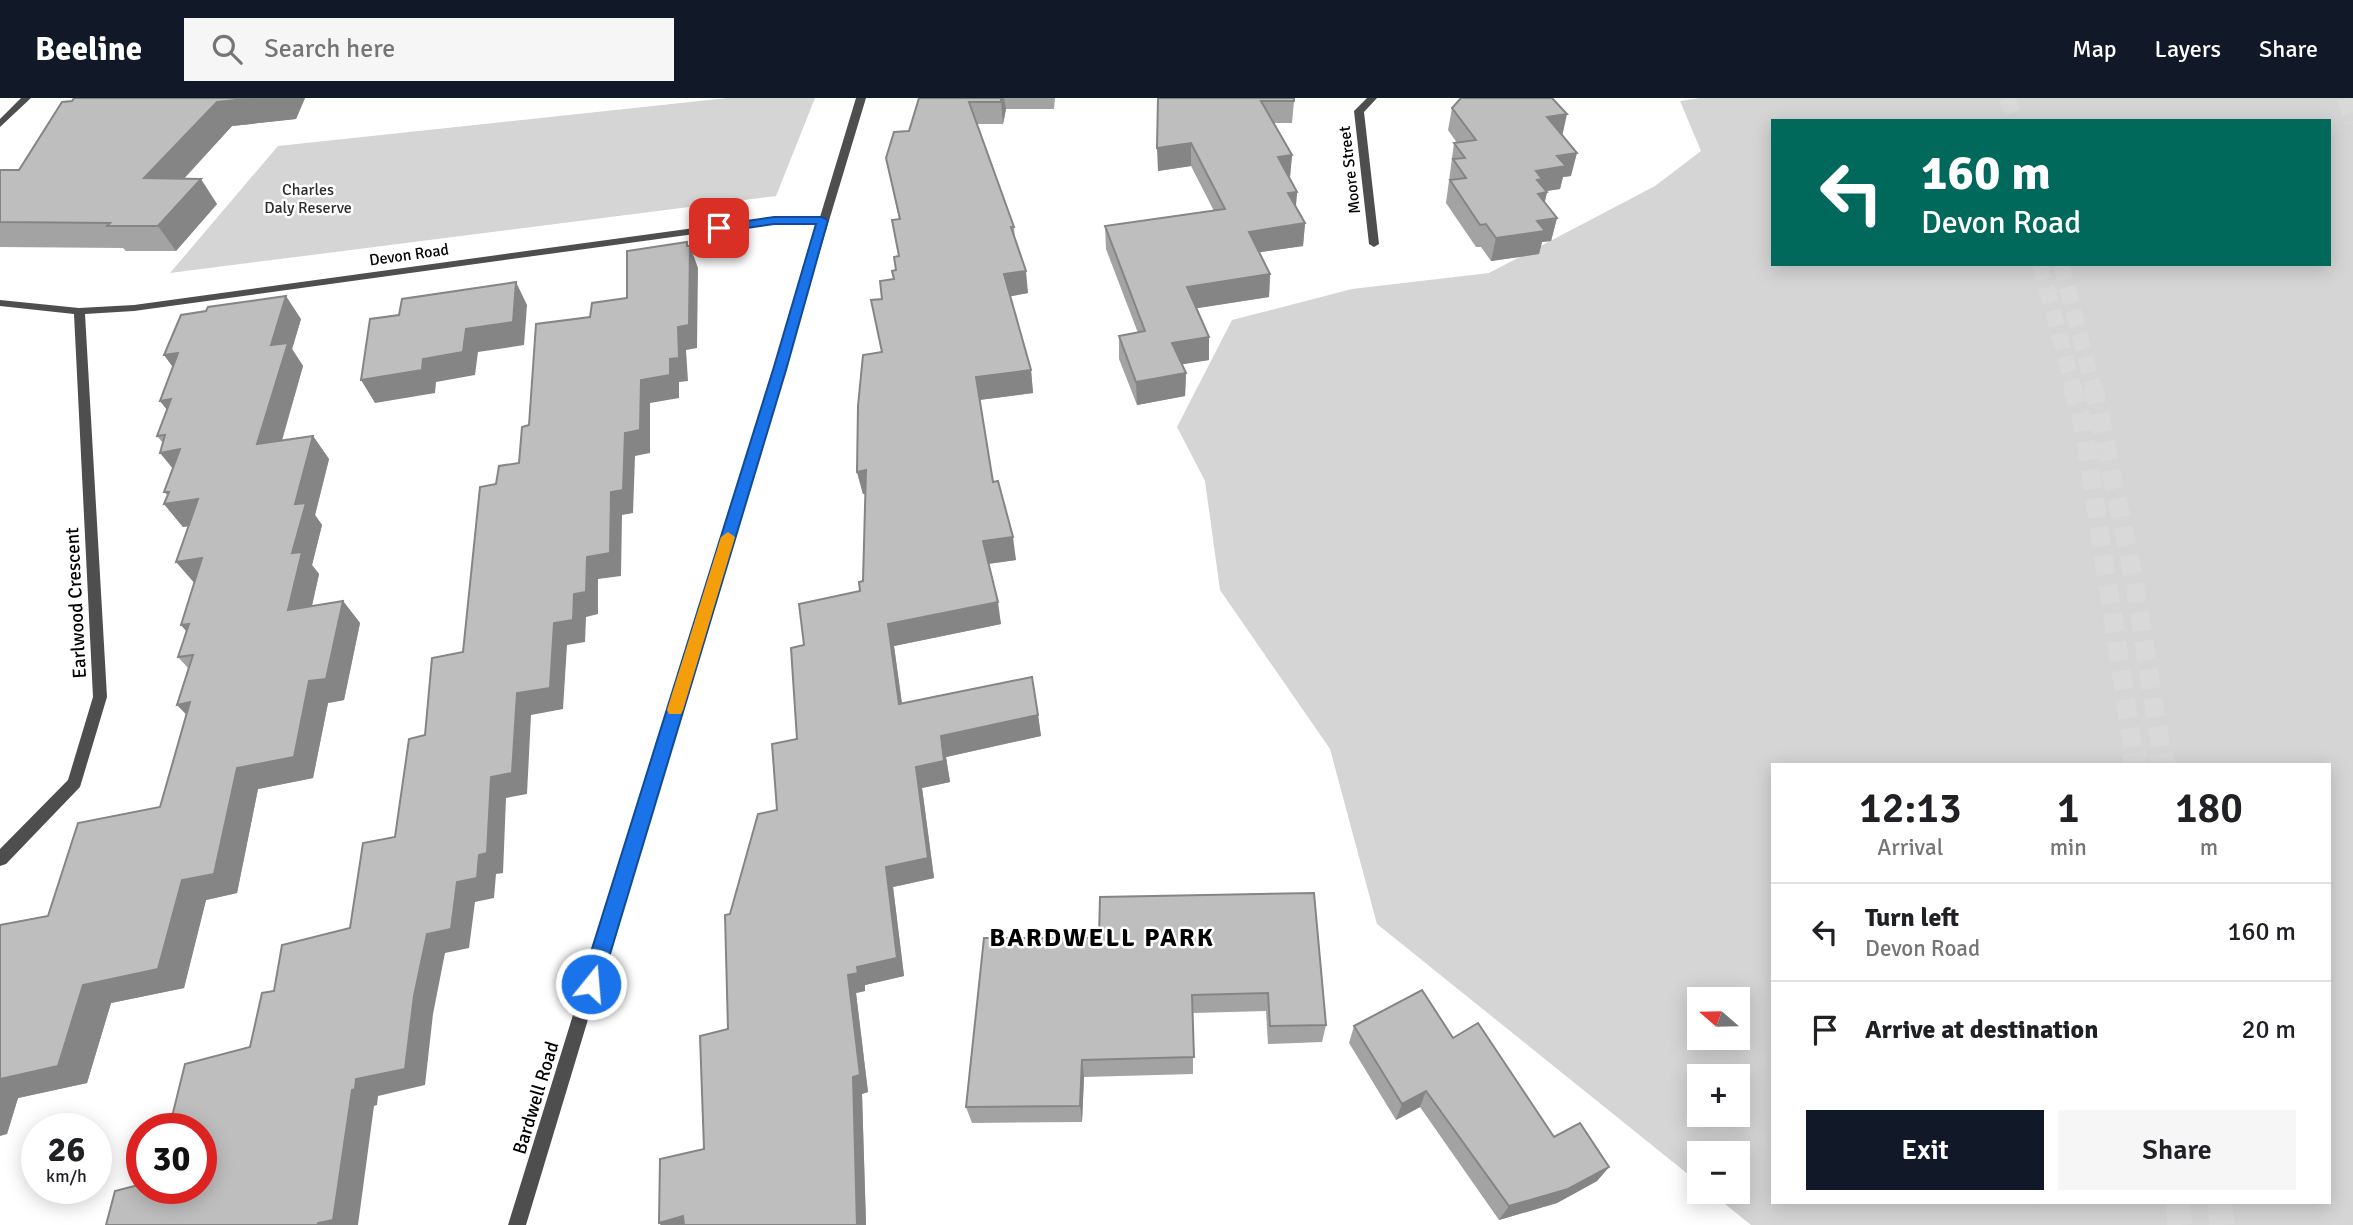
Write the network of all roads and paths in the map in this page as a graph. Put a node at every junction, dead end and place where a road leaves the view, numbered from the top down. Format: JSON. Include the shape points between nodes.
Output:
{"nodes":[{"id":1,"x":26,"y":98,"type":"edge"},
{"id":2,"x":861,"y":98,"type":"edge"},
{"id":3,"x":1372,"y":98,"type":"edge"},
{"id":4,"x":0,"y":124,"type":"edge"},
{"id":5,"x":822,"y":220,"type":"junction"},
{"id":6,"x":1374,"y":244,"type":"dead end"},
{"id":7,"x":0,"y":303,"type":"edge"},
{"id":8,"x":79,"y":311,"type":"junction"},
{"id":9,"x":0,"y":859,"type":"edge"},
{"id":10,"x":517,"y":1225,"type":"edge"}],
"edges":[{"from":1,"to":4,"type":"street"},
{"from":2,"to":5,"type":"street","name":"Bardwell Road"},
{"from":3,"to":6,"type":"street","name":"Moore Street","via":[[1359,111]]},
{"from":5,"to":8,"type":"street","name":"Devon Road","via":[[774,220],[134,308]]},
{"from":5,"to":10,"type":"street","name":"Bardwell Road"},
{"from":7,"to":8,"type":"street","name":"Devon Road"},
{"from":8,"to":9,"type":"street","name":"Earlwood Crescent","via":[[100,698],[75,783]]}]}
